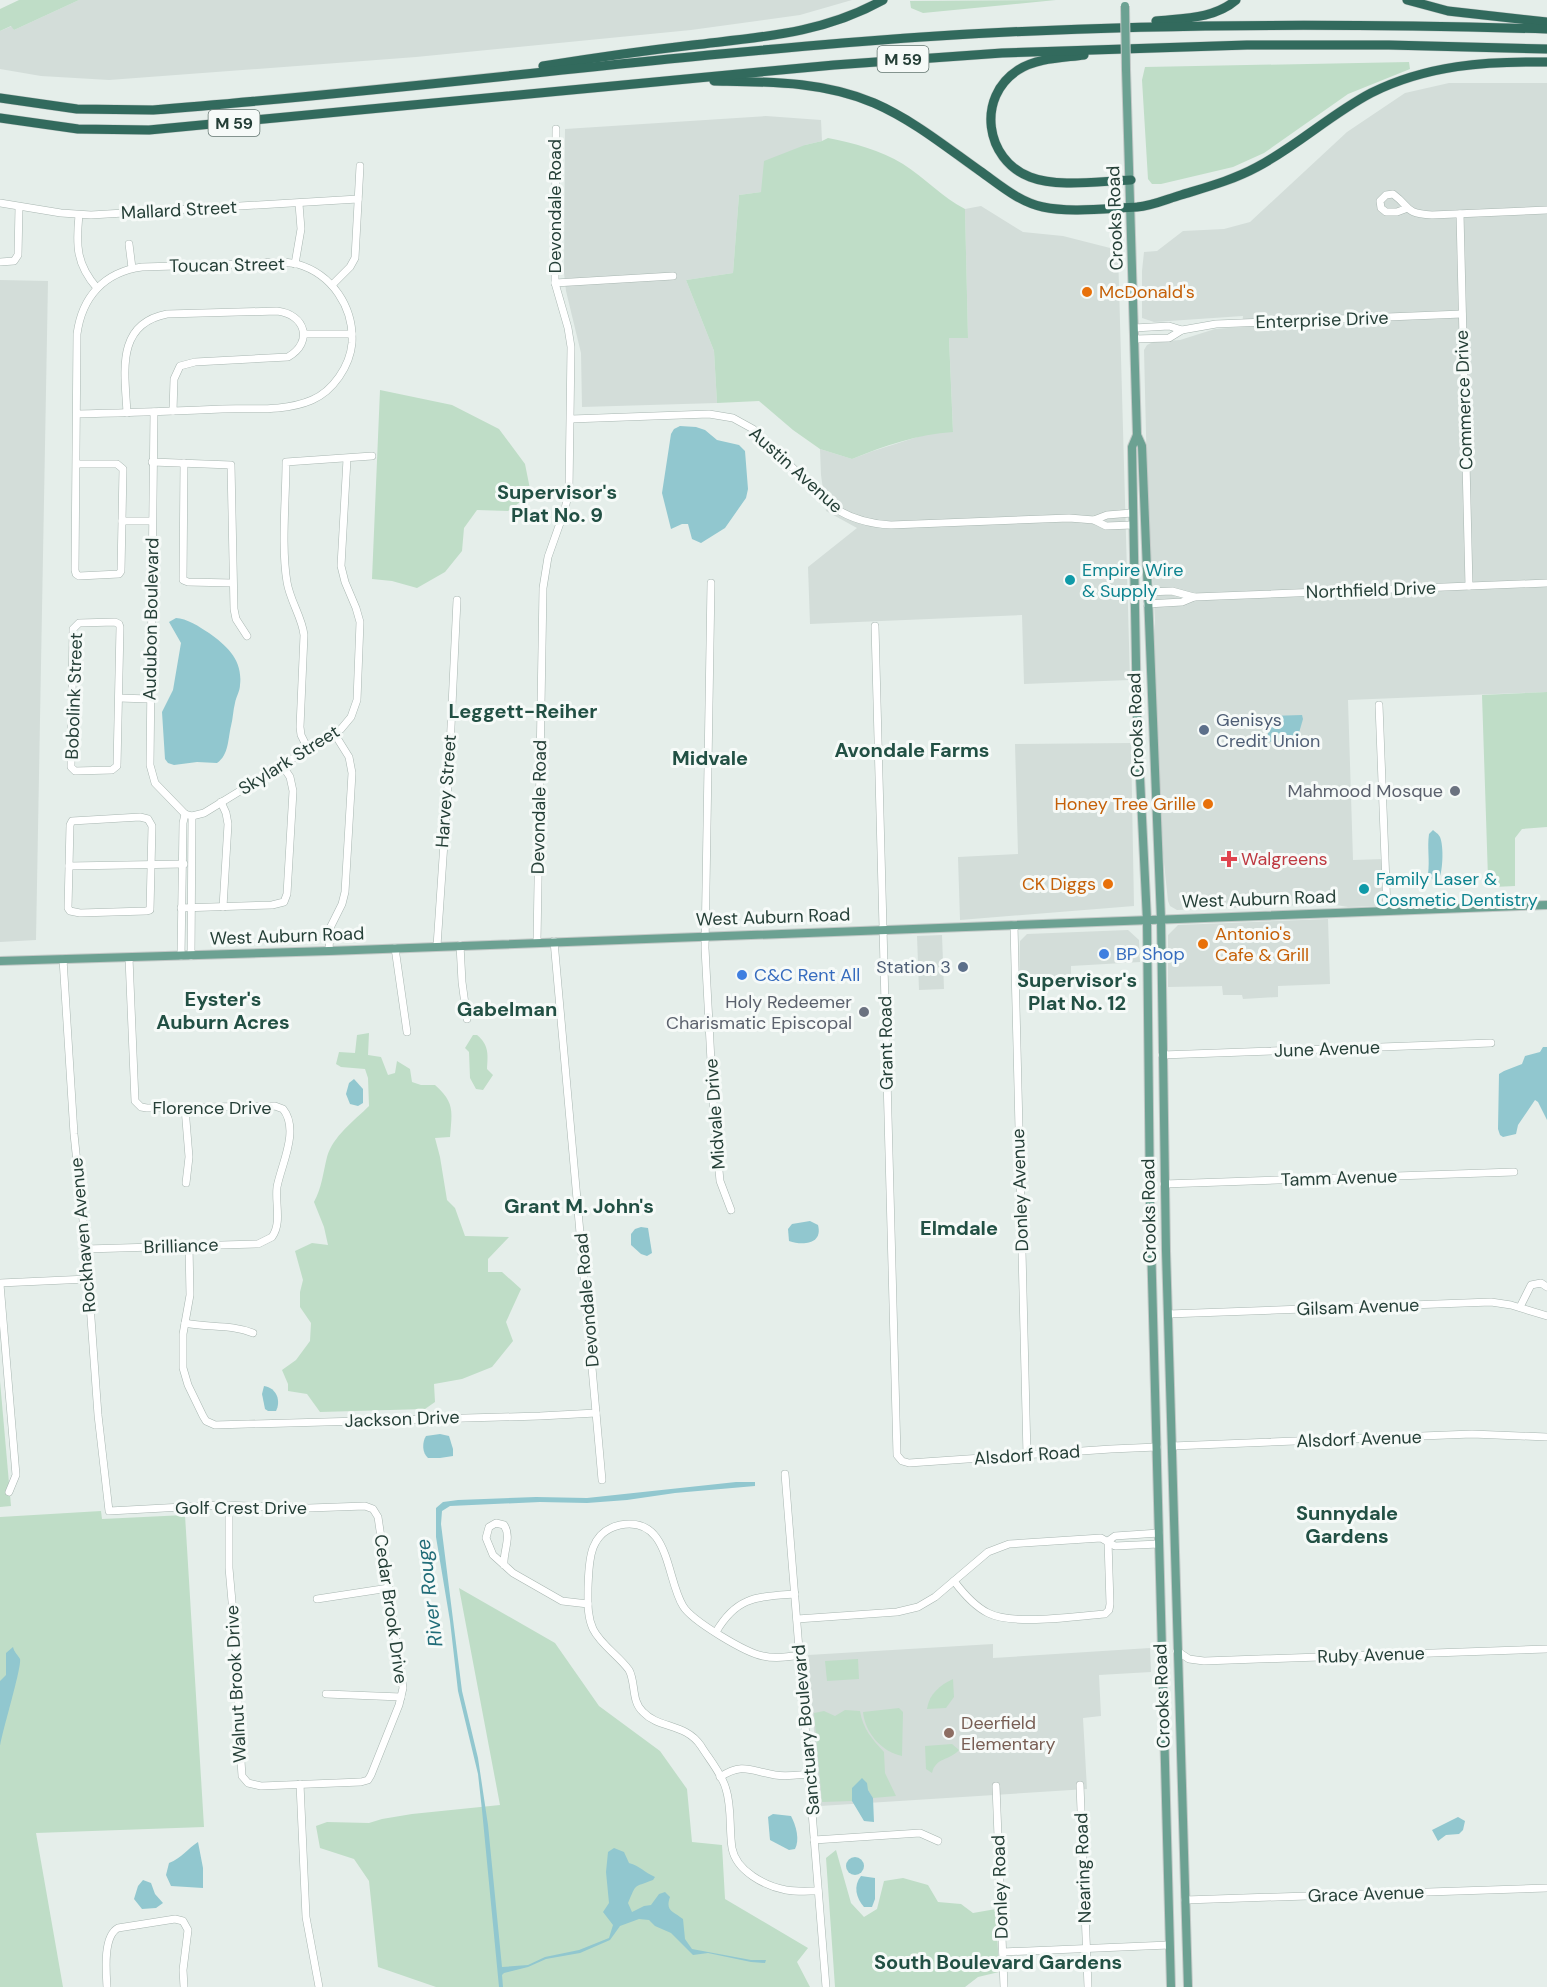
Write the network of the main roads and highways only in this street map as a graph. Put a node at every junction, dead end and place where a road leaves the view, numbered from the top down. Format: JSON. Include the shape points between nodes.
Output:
{"nodes":[{"id":1,"x":883,"y":0,"type":"edge"},
{"id":2,"x":1236,"y":0,"type":"edge"},
{"id":3,"x":1407,"y":0,"type":"edge"},
{"id":4,"x":1125,"y":3,"type":"edge"},
{"id":5,"x":1547,"y":22,"type":"edge"},
{"id":6,"x":1101,"y":28,"type":"junction"},
{"id":7,"x":1547,"y":29,"type":"edge"},
{"id":8,"x":1141,"y":48,"type":"junction"},
{"id":9,"x":1547,"y":49,"type":"edge"},
{"id":10,"x":1547,"y":62,"type":"edge"},
{"id":11,"x":447,"y":81,"type":"junction"},
{"id":12,"x":667,"y":81,"type":"junction"},
{"id":13,"x":0,"y":98,"type":"edge"},
{"id":14,"x":0,"y":118,"type":"edge"},
{"id":15,"x":1131,"y":180,"type":"junction"},
{"id":16,"x":1131,"y":207,"type":"junction"},
{"id":17,"x":1137,"y":435,"type":"junction"},
{"id":18,"x":1132,"y":513,"type":"junction"},
{"id":19,"x":1145,"y":526,"type":"junction"},
{"id":20,"x":1134,"y":592,"type":"junction"},
{"id":21,"x":1147,"y":604,"type":"junction"},
{"id":22,"x":1135,"y":643,"type":"junction"},
{"id":23,"x":1149,"y":652,"type":"junction"},
{"id":24,"x":1140,"y":767,"type":"junction"},
{"id":25,"x":1155,"y":777,"type":"junction"},
{"id":26,"x":1146,"y":887,"type":"junction"},
{"id":27,"x":1160,"y":892,"type":"junction"},
{"id":28,"x":1547,"y":905,"type":"edge"},
{"id":29,"x":1147,"y":920,"type":"junction"},
{"id":30,"x":1161,"y":920,"type":"junction"},
{"id":31,"x":1147,"y":946,"type":"junction"},
{"id":32,"x":1161,"y":953,"type":"junction"},
{"id":33,"x":0,"y":961,"type":"edge"},
{"id":34,"x":1148,"y":1046,"type":"junction"},
{"id":35,"x":1162,"y":1055,"type":"junction"},
{"id":36,"x":1149,"y":1100,"type":"junction"},
{"id":37,"x":1163,"y":1105,"type":"junction"},
{"id":38,"x":1153,"y":1308,"type":"junction"},
{"id":39,"x":1168,"y":1314,"type":"junction"},
{"id":40,"x":1155,"y":1384,"type":"junction"},
{"id":41,"x":1170,"y":1392,"type":"junction"},
{"id":42,"x":1160,"y":1568,"type":"junction"},
{"id":43,"x":1175,"y":1577,"type":"junction"},
{"id":44,"x":1162,"y":1660,"type":"junction"},
{"id":45,"x":1178,"y":1672,"type":"junction"},
{"id":46,"x":1168,"y":1898,"type":"junction"},
{"id":47,"x":1185,"y":1900,"type":"junction"},
{"id":48,"x":1169,"y":1945,"type":"junction"},
{"id":49,"x":1186,"y":1948,"type":"junction"},
{"id":50,"x":1171,"y":1987,"type":"edge"},
{"id":51,"x":1188,"y":1987,"type":"edge"}],
"edges":[{"from":1,"to":11,"type":"highway","via":[[834,22],[792,33],[614,54]]},
{"from":2,"to":6,"type":"highway","via":[[1207,15]]},
{"from":3,"to":5,"type":"highway","via":[[1448,11]]},
{"from":4,"to":15,"type":"main road","name":"Crooks Road","bridge":true},
{"from":6,"to":7,"type":"highway","number":"M 59","via":[[1349,24]]},
{"from":6,"to":11,"type":"highway","number":"M 59","via":[[807,46]]},
{"from":8,"to":9,"type":"highway","number":"M 59","via":[[1389,45]]},
{"from":8,"to":12,"type":"highway","number":"M 59","via":[[905,59]]},
{"from":8,"to":15,"type":"highway","via":[[1027,65],[1000,89],[990,116],[991,132],[1000,153],[1009,165],[1027,176],[1059,182]]},
{"from":10,"to":16,"type":"highway","via":[[1477,63],[1402,80],[1349,106],[1245,173],[1145,206]]},
{"from":11,"to":13,"type":"highway","number":"M 59","via":[[139,110],[66,108]]},
{"from":12,"to":14,"type":"highway","number":"M 59","via":[[148,130],[78,129]]},
{"from":12,"to":16,"type":"highway","via":[[784,82],[838,91],[874,103],[908,121],[1028,203],[1060,209]]},
{"from":15,"to":16,"type":"main road","name":"Crooks Road"},
{"from":16,"to":17,"type":"main road","name":"Crooks Road"},
{"from":17,"to":18,"type":"main road","name":"Crooks Road","via":[[1132,447]]},
{"from":17,"to":19,"type":"main road","name":"Crooks Road","via":[[1142,446]]},
{"from":18,"to":19,"type":"main road","via":[[1139,515]]},
{"from":18,"to":20,"type":"main road","name":"Crooks Road"},
{"from":19,"to":21,"type":"main road","name":"Crooks Road"},
{"from":20,"to":21,"type":"main road","via":[[1139,602]]},
{"from":20,"to":22,"type":"main road","name":"Crooks Road"},
{"from":21,"to":23,"type":"main road","name":"Crooks Road"},
{"from":22,"to":23,"type":"main road","via":[[1145,644]]},
{"from":22,"to":24,"type":"main road","name":"Crooks Road"},
{"from":23,"to":25,"type":"main road","name":"Crooks Road"},
{"from":24,"to":25,"type":"main road","via":[[1150,768]]},
{"from":24,"to":26,"type":"main road","name":"Crooks Road"},
{"from":25,"to":27,"type":"main road","name":"Crooks Road"},
{"from":26,"to":27,"type":"main road"},
{"from":26,"to":29,"type":"main road","name":"Crooks Road"},
{"from":27,"to":30,"type":"main road","name":"Crooks Road"},
{"from":28,"to":30,"type":"main road","name":"West Auburn Road"},
{"from":29,"to":30,"type":"main road","name":"West Auburn Road"},
{"from":29,"to":31,"type":"main road","name":"Crooks Road"},
{"from":29,"to":33,"type":"main road","name":"West Auburn Road"},
{"from":30,"to":32,"type":"main road","name":"Crooks Road"},
{"from":31,"to":32,"type":"main road","via":[[1156,947]]},
{"from":31,"to":34,"type":"main road","name":"Crooks Road"},
{"from":32,"to":35,"type":"main road","name":"Crooks Road"},
{"from":34,"to":35,"type":"main road","via":[[1153,1057]]},
{"from":34,"to":36,"type":"main road","name":"Crooks Road"},
{"from":35,"to":37,"type":"main road","name":"Crooks Road"},
{"from":36,"to":37,"type":"main road","via":[[1158,1100]]},
{"from":36,"to":38,"type":"main road","name":"Crooks Road"},
{"from":37,"to":39,"type":"main road","name":"Crooks Road"},
{"from":38,"to":39,"type":"main road","via":[[1158,1316]]},
{"from":38,"to":40,"type":"main road","name":"Crooks Road"},
{"from":39,"to":41,"type":"main road","name":"Crooks Road"},
{"from":40,"to":41,"type":"main road","via":[[1164,1384]]},
{"from":40,"to":42,"type":"main road","name":"Crooks Road"},
{"from":41,"to":43,"type":"main road","name":"Crooks Road"},
{"from":42,"to":43,"type":"main road","via":[[1166,1578]]},
{"from":42,"to":44,"type":"main road","name":"Crooks Road"},
{"from":43,"to":45,"type":"main road","name":"Crooks Road"},
{"from":44,"to":45,"type":"main road","via":[[1173,1664]]},
{"from":44,"to":46,"type":"main road","name":"Crooks Road"},
{"from":45,"to":47,"type":"main road","name":"Crooks Road"},
{"from":46,"to":47,"type":"main road","via":[[1176,1904]]},
{"from":46,"to":48,"type":"main road","name":"Crooks Road"},
{"from":47,"to":49,"type":"main road","name":"Crooks Road"},
{"from":48,"to":49,"type":"main road","via":[[1180,1942]]},
{"from":48,"to":50,"type":"main road","name":"Crooks Road"},
{"from":49,"to":51,"type":"main road","name":"Crooks Road"}]}
